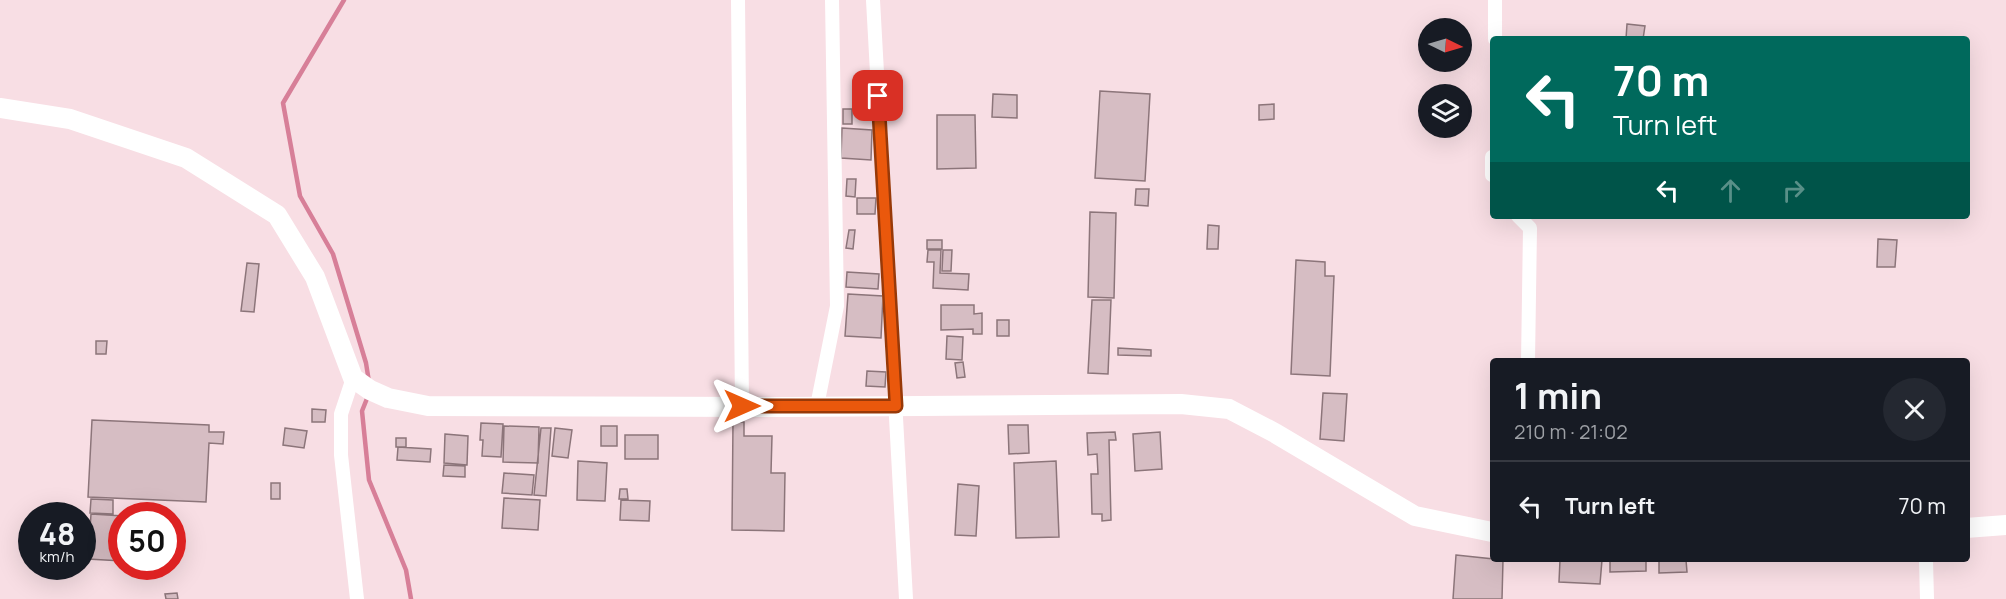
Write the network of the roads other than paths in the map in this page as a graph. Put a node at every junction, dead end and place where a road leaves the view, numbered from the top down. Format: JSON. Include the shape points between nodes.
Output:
{"nodes":[{"id":1,"x":738,"y":0,"type":"edge"},
{"id":2,"x":832,"y":0,"type":"edge"},
{"id":3,"x":873,"y":0,"type":"edge"},
{"id":4,"x":1495,"y":0,"type":"edge"},
{"id":5,"x":1495,"y":36,"type":"edge"},
{"id":6,"x":0,"y":108,"type":"edge"},
{"id":7,"x":1521,"y":219,"type":"edge"},
{"id":8,"x":1528,"y":358,"type":"edge"},
{"id":9,"x":353,"y":378,"type":"junction"},
{"id":10,"x":742,"y":406,"type":"junction"},
{"id":11,"x":817,"y":406,"type":"junction"},
{"id":12,"x":896,"y":406,"type":"junction"},
{"id":13,"x":2006,"y":525,"type":"edge"},
{"id":14,"x":1970,"y":528,"type":"edge"},
{"id":15,"x":1490,"y":532,"type":"edge"},
{"id":16,"x":1926,"y":562,"type":"edge"},
{"id":17,"x":357,"y":599,"type":"edge"},
{"id":18,"x":906,"y":599,"type":"edge"},
{"id":19,"x":1927,"y":599,"type":"edge"}],
"edges":[{"from":1,"to":10,"type":"street"},
{"from":2,"to":11,"type":"street","via":[[837,306]]},
{"from":3,"to":12,"type":"street"},
{"from":4,"to":5,"type":"street"},
{"from":6,"to":9,"type":"main road","via":[[70,119],[186,158],[277,214],[315,277]]},
{"from":7,"to":8,"type":"street","via":[[1530,228]]},
{"from":9,"to":10,"type":"main road","via":[[388,398],[428,406]]},
{"from":9,"to":17,"type":"street","via":[[341,414],[341,455]]},
{"from":10,"to":11,"type":"main road"},
{"from":11,"to":12,"type":"main road"},
{"from":12,"to":15,"type":"main road","via":[[1181,404],[1229,409],[1415,516]]},
{"from":12,"to":18,"type":"street"},
{"from":13,"to":14,"type":"main road"},
{"from":16,"to":19,"type":"street"}]}
